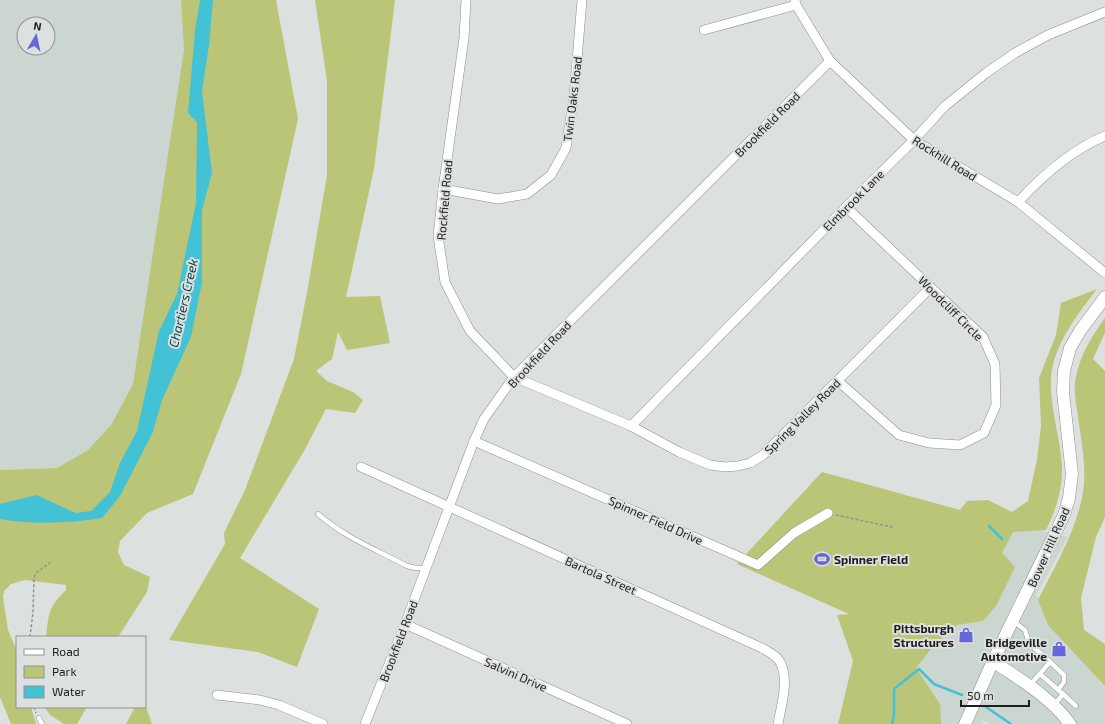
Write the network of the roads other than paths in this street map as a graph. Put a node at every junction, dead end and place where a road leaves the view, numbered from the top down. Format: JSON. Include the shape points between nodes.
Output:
{"nodes":[{"id":1,"x":466,"y":0,"type":"edge"},
{"id":2,"x":582,"y":0,"type":"edge"},
{"id":3,"x":796,"y":3,"type":"edge"},
{"id":4,"x":1105,"y":12,"type":"edge"},
{"id":5,"x":704,"y":30,"type":"dead end"},
{"id":6,"x":830,"y":61,"type":"junction"},
{"id":7,"x":1105,"y":136,"type":"edge"},
{"id":8,"x":914,"y":140,"type":"junction"},
{"id":9,"x":443,"y":189,"type":"junction"},
{"id":10,"x":1018,"y":202,"type":"junction"},
{"id":11,"x":846,"y":207,"type":"junction"},
{"id":12,"x":1105,"y":273,"type":"edge"},
{"id":13,"x":930,"y":288,"type":"junction"},
{"id":14,"x":1105,"y":296,"type":"edge"},
{"id":15,"x":514,"y":377,"type":"junction"},
{"id":16,"x":838,"y":381,"type":"junction"},
{"id":17,"x":631,"y":426,"type":"junction"},
{"id":18,"x":474,"y":441,"type":"junction"},
{"id":19,"x":361,"y":467,"type":"dead end"},
{"id":20,"x":449,"y":507,"type":"junction"},
{"id":21,"x":828,"y":513,"type":"road end"},
{"id":22,"x":318,"y":514,"type":"dead end"},
{"id":23,"x":426,"y":568,"type":"junction"},
{"id":24,"x":1013,"y":621,"type":"junction"},
{"id":25,"x":405,"y":624,"type":"junction"},
{"id":26,"x":993,"y":661,"type":"junction"},
{"id":27,"x":1050,"y":662,"type":"junction"},
{"id":28,"x":1040,"y":674,"type":"junction"},
{"id":29,"x":1029,"y":686,"type":"junction"},
{"id":30,"x":1058,"y":690,"type":"junction"},
{"id":31,"x":1063,"y":694,"type":"junction"},
{"id":32,"x":217,"y":695,"type":"dead end"},
{"id":33,"x":1054,"y":705,"type":"junction"},
{"id":34,"x":1076,"y":706,"type":"dead end"},
{"id":35,"x":39,"y":718,"type":"dead end"},
{"id":36,"x":42,"y":724,"type":"edge"},
{"id":37,"x":322,"y":724,"type":"edge"},
{"id":38,"x":365,"y":724,"type":"edge"},
{"id":39,"x":627,"y":724,"type":"edge"},
{"id":40,"x":778,"y":724,"type":"edge"},
{"id":41,"x":965,"y":724,"type":"edge"},
{"id":42,"x":1070,"y":724,"type":"edge"}],
"edges":[{"from":1,"to":9,"type":"street","name":"Rockfield Road","via":[[464,38]]},
{"from":2,"to":9,"type":"street","name":"Twin Oaks Road","via":[[574,96],[566,148],[551,175],[527,194],[498,199]]},
{"from":3,"to":5,"type":"street"},
{"from":3,"to":6,"type":"street","name":"Rockhill Road"},
{"from":4,"to":8,"type":"street","name":"Elmbrook Lane","via":[[1048,35],[1015,53],[945,106]]},
{"from":6,"to":8,"type":"street","name":"Rockhill Road"},
{"from":6,"to":15,"type":"street","name":"Brookfield Road"},
{"from":7,"to":10,"type":"street","via":[[1063,161],[1035,183]]},
{"from":8,"to":10,"type":"street","name":"Rockhill Road"},
{"from":8,"to":11,"type":"street","name":"Elmbrook Lane"},
{"from":9,"to":15,"type":"street","name":"Rockfield Road","via":[[438,236],[445,282],[470,331]]},
{"from":10,"to":12,"type":"street","name":"Rockhill Road"},
{"from":11,"to":13,"type":"street","name":"Woodcliff Circle"},
{"from":11,"to":17,"type":"street","name":"Elmbrook Lane"},
{"from":13,"to":16,"type":"street","name":"Spring Valley Road"},
{"from":13,"to":16,"type":"street","name":"Woodcliff Circle","via":[[983,337],[994,364],[996,405],[984,434],[960,445],[929,443],[899,435]]},
{"from":14,"to":24,"type":"main road","name":"Bower Hill Road","via":[[1070,348],[1064,371],[1063,392],[1072,474],[1069,498],[1061,522]]},
{"from":15,"to":17,"type":"street","name":"Spring Valley Road"},
{"from":15,"to":18,"type":"street","name":"Brookfield Road","via":[[484,419]]},
{"from":16,"to":17,"type":"street","name":"Spring Valley Road","via":[[762,456],[738,466],[710,465],[679,452]]},
{"from":18,"to":20,"type":"street","name":"Brookfield Road"},
{"from":18,"to":21,"type":"street","name":"Spinner Field Drive","via":[[758,565],[794,533]]},
{"from":19,"to":20,"type":"street","name":"Bartola Street"},
{"from":20,"to":23,"type":"street","name":"Brookfield Road"},
{"from":20,"to":40,"type":"street","name":"Bartola Street","via":[[773,654],[781,664],[784,676]]},
{"from":22,"to":23,"type":"lane","via":[[342,532],[407,566]]},
{"from":23,"to":25,"type":"street","name":"Brookfield Road"},
{"from":24,"to":26,"type":"main road","name":"Bower Hill Road"},
{"from":24,"to":27,"type":"lane","via":[[1025,630],[1029,643]]},
{"from":25,"to":38,"type":"street","name":"Brookfield Road"},
{"from":25,"to":39,"type":"street","name":"Salvini Drive"},
{"from":26,"to":29,"type":"main road"},
{"from":26,"to":41,"type":"main road","name":"Bower Hill Road"},
{"from":27,"to":28,"type":"lane"},
{"from":27,"to":30,"type":"lane","via":[[1064,675],[1064,682]]},
{"from":28,"to":29,"type":"lane"},
{"from":28,"to":30,"type":"lane"},
{"from":29,"to":33,"type":"main road"},
{"from":30,"to":31,"type":"lane"},
{"from":31,"to":33,"type":"lane"},
{"from":31,"to":34,"type":"lane"},
{"from":32,"to":37,"type":"street","via":[[279,705]]},
{"from":33,"to":42,"type":"main road"},
{"from":35,"to":36,"type":"lane"}]}
